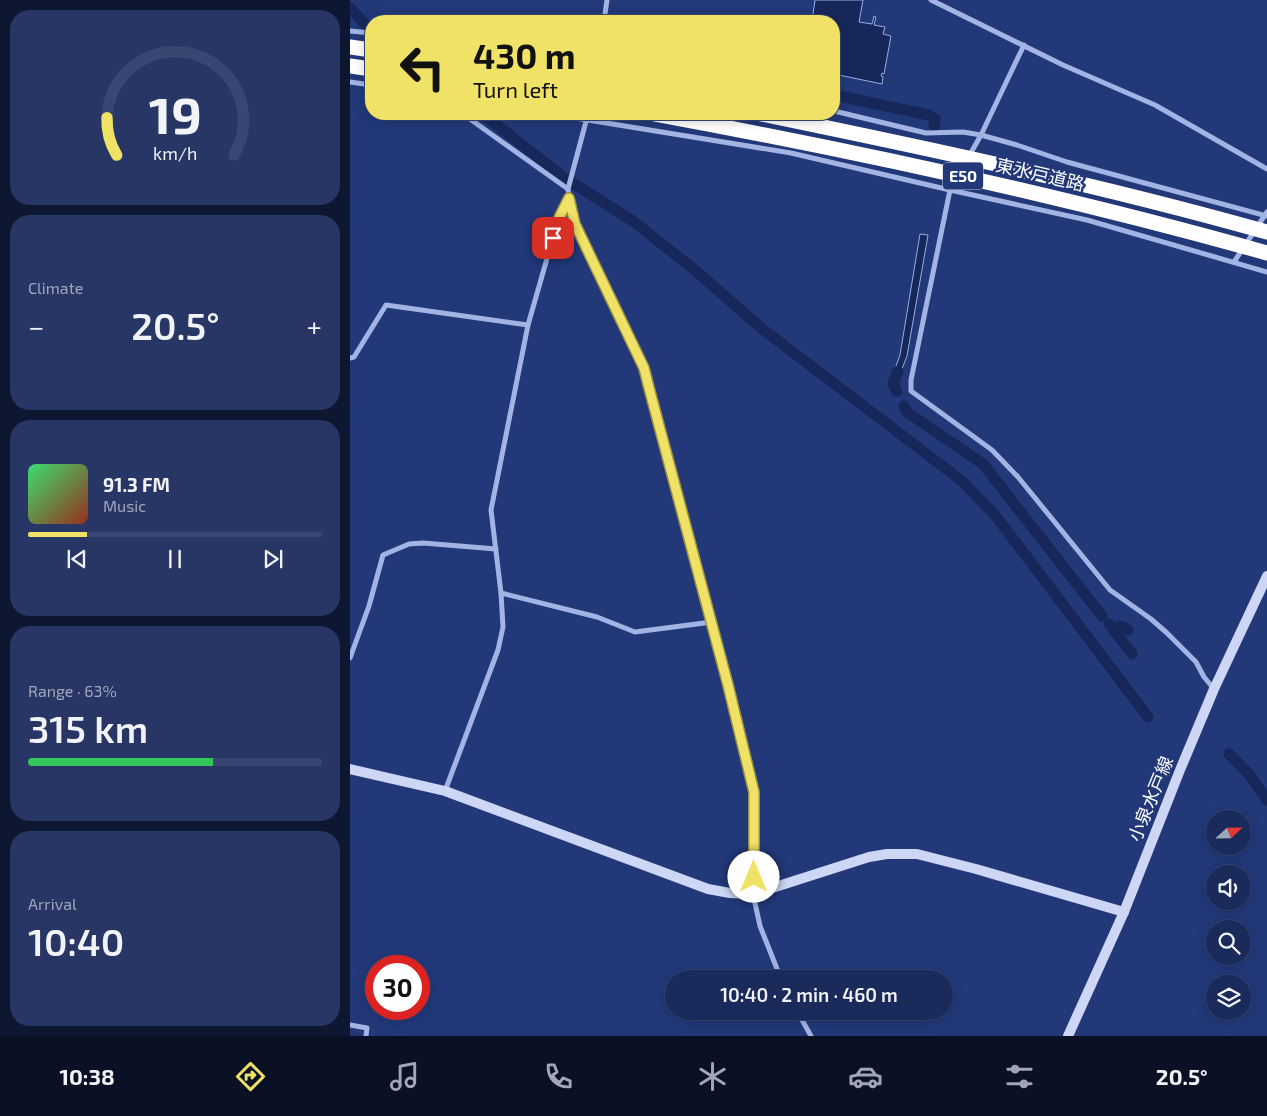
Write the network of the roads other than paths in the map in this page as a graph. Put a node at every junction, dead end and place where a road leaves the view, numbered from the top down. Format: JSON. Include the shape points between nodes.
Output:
{"nodes":[{"id":1,"x":607,"y":0,"type":"edge"},
{"id":2,"x":931,"y":0,"type":"edge"},
{"id":3,"x":605,"y":15,"type":"edge"},
{"id":4,"x":350,"y":31,"type":"edge"},
{"id":5,"x":365,"y":32,"type":"edge"},
{"id":6,"x":1024,"y":45,"type":"junction"},
{"id":7,"x":350,"y":47,"type":"edge"},
{"id":8,"x":365,"y":49,"type":"edge"},
{"id":9,"x":350,"y":66,"type":"edge"},
{"id":10,"x":365,"y":69,"type":"edge"},
{"id":11,"x":350,"y":82,"type":"edge"},
{"id":12,"x":365,"y":84,"type":"edge"},
{"id":13,"x":840,"y":112,"type":"edge"},
{"id":14,"x":472,"y":120,"type":"edge"},
{"id":15,"x":586,"y":120,"type":"edge"},
{"id":16,"x":604,"y":120,"type":"edge"},
{"id":17,"x":686,"y":120,"type":"edge"},
{"id":18,"x":790,"y":120,"type":"edge"},
{"id":19,"x":980,"y":135,"type":"junction"},
{"id":20,"x":1267,"y":168,"type":"edge"},
{"id":21,"x":569,"y":188,"type":"junction"},
{"id":22,"x":950,"y":190,"type":"junction"},
{"id":23,"x":569,"y":198,"type":"junction"},
{"id":24,"x":1266,"y":214,"type":"edge"},
{"id":25,"x":1267,"y":232,"type":"edge"},
{"id":26,"x":1267,"y":253,"type":"edge"},
{"id":27,"x":1234,"y":262,"type":"junction"},
{"id":28,"x":1267,"y":272,"type":"edge"},
{"id":29,"x":528,"y":325,"type":"junction"},
{"id":30,"x":350,"y":358,"type":"edge"},
{"id":31,"x":496,"y":549,"type":"junction"},
{"id":32,"x":1267,"y":576,"type":"edge"},
{"id":33,"x":502,"y":593,"type":"junction"},
{"id":34,"x":712,"y":622,"type":"junction"},
{"id":35,"x":350,"y":658,"type":"edge"},
{"id":36,"x":1214,"y":689,"type":"junction"},
{"id":37,"x":350,"y":769,"type":"edge"},
{"id":38,"x":445,"y":792,"type":"junction"},
{"id":39,"x":754,"y":894,"type":"junction"},
{"id":40,"x":1124,"y":912,"type":"junction"},
{"id":41,"x":777,"y":970,"type":"edge"},
{"id":42,"x":802,"y":1020,"type":"edge"},
{"id":43,"x":350,"y":1025,"type":"edge"},
{"id":44,"x":366,"y":1036,"type":"edge"},
{"id":45,"x":811,"y":1036,"type":"edge"},
{"id":46,"x":1068,"y":1036,"type":"edge"}],
"edges":[{"from":1,"to":3,"type":"street"},
{"from":2,"to":6,"type":"street"},
{"from":4,"to":5,"type":"street"},
{"from":6,"to":19,"type":"street"},
{"from":6,"to":20,"type":"street","via":[[1155,105]]},
{"from":7,"to":8,"type":"highway"},
{"from":9,"to":10,"type":"highway"},
{"from":11,"to":12,"type":"street"},
{"from":13,"to":19,"type":"street","via":[[926,133]]},
{"from":14,"to":21,"type":"street"},
{"from":15,"to":21,"type":"street"},
{"from":16,"to":22,"type":"street","via":[[791,153]]},
{"from":17,"to":26,"type":"highway","name":"東水戸道路","number":"E50","via":[[920,166],[1108,210]]},
{"from":18,"to":25,"type":"highway","name":"東水戸道路","number":"E50","via":[[1104,189]]},
{"from":19,"to":22,"type":"street"},
{"from":19,"to":24,"type":"street","via":[[1067,162]]},
{"from":21,"to":23,"type":"street"},
{"from":22,"to":27,"type":"street","via":[[1087,220]]},
{"from":22,"to":36,"type":"street","via":[[911,391],[992,450],[1110,590],[1168,633],[1196,662]]},
{"from":23,"to":29,"type":"street","via":[[558,220]]},
{"from":23,"to":34,"type":"street","via":[[575,224],[644,368]]},
{"from":24,"to":27,"type":"street"},
{"from":27,"to":28,"type":"street"},
{"from":29,"to":30,"type":"street","via":[[386,305],[354,357]]},
{"from":29,"to":31,"type":"street","via":[[491,510]]},
{"from":31,"to":33,"type":"street"},
{"from":31,"to":35,"type":"street","via":[[423,543],[409,544],[383,555]]},
{"from":32,"to":36,"type":"street","name":"小泉水戸線"},
{"from":33,"to":34,"type":"street","via":[[597,617],[635,632]]},
{"from":33,"to":38,"type":"street","via":[[498,650]]},
{"from":34,"to":39,"type":"street","via":[[754,792]]},
{"from":36,"to":40,"type":"street","name":"小泉水戸線"},
{"from":37,"to":38,"type":"street"},
{"from":38,"to":39,"type":"street","via":[[708,889]]},
{"from":39,"to":40,"type":"street","via":[[870,857],[917,854]]},
{"from":39,"to":41,"type":"street","via":[[760,926]]},
{"from":40,"to":46,"type":"street","name":"小泉水戸線"},
{"from":42,"to":45,"type":"street"},
{"from":43,"to":44,"type":"street","via":[[367,1028]]}]}
